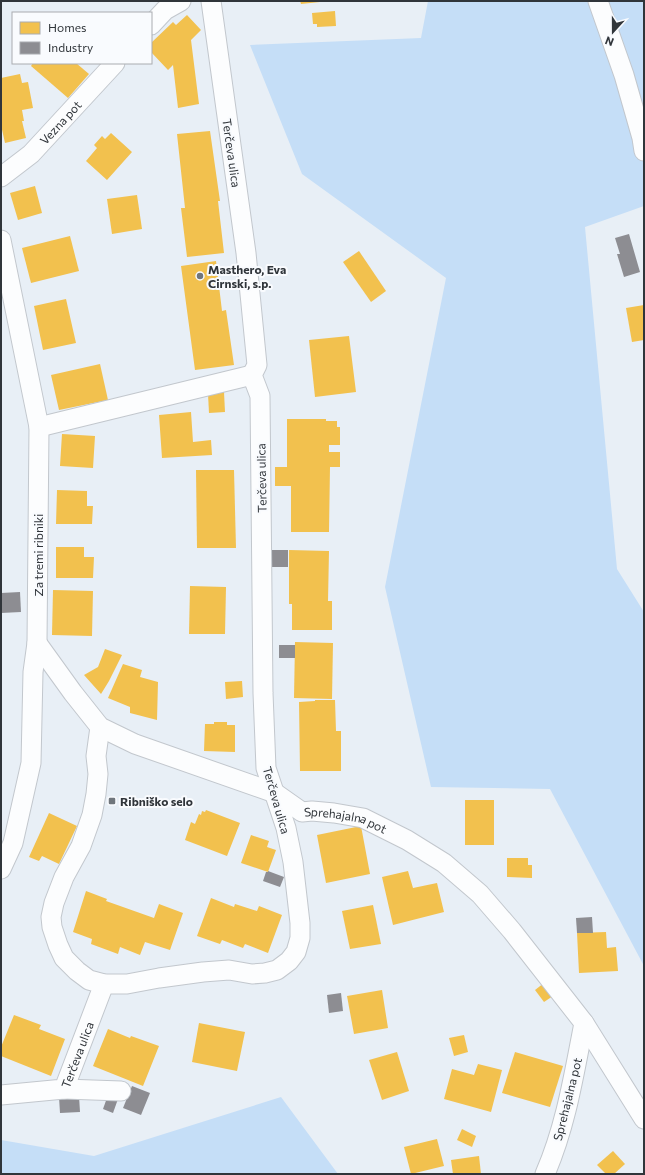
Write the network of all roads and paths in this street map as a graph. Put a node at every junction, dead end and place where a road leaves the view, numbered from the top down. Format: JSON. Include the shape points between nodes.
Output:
{"nodes":[{"id":1,"x":181,"y":1,"type":"edge"},
{"id":2,"x":212,"y":1,"type":"edge"},
{"id":3,"x":598,"y":1,"type":"edge"},
{"id":4,"x":152,"y":24,"type":"edge"},
{"id":5,"x":115,"y":64,"type":"edge"},
{"id":6,"x":644,"y":151,"type":"edge"},
{"id":7,"x":1,"y":177,"type":"edge"},
{"id":8,"x":1,"y":240,"type":"edge"},
{"id":9,"x":252,"y":375,"type":"junction"},
{"id":10,"x":39,"y":427,"type":"junction"},
{"id":11,"x":37,"y":643,"type":"junction"},
{"id":12,"x":100,"y":727,"type":"junction"},
{"id":13,"x":275,"y":793,"type":"junction"},
{"id":14,"x":302,"y":812,"type":"junction"},
{"id":15,"x":286,"y":828,"type":"junction"},
{"id":16,"x":1,"y":869,"type":"edge"},
{"id":17,"x":104,"y":984,"type":"junction"},
{"id":18,"x":584,"y":1023,"type":"junction"},
{"id":19,"x":64,"y":1089,"type":"junction"},
{"id":20,"x":121,"y":1091,"type":"dead end"},
{"id":21,"x":1,"y":1095,"type":"edge"},
{"id":22,"x":644,"y":1119,"type":"edge"},
{"id":23,"x":545,"y":1174,"type":"edge"}],
"edges":[{"from":1,"to":4,"type":"street","via":[[165,10]]},
{"from":2,"to":9,"type":"street","name":"Terčeva ulica","via":[[246,253],[257,365]]},
{"from":3,"to":6,"type":"street","via":[[624,75]]},
{"from":5,"to":7,"type":"street","name":"Vezna pot","via":[[30,154]]},
{"from":8,"to":10,"type":"street","name":"Za tremi ribniki"},
{"from":9,"to":10,"type":"street"},
{"from":9,"to":13,"type":"street","name":"Terčeva ulica","via":[[260,396],[266,768]]},
{"from":10,"to":11,"type":"street","name":"Za tremi ribniki"},
{"from":11,"to":12,"type":"street","name":"Sprehajalna pot"},
{"from":11,"to":16,"type":"street","name":"Za tremi ribniki","via":[[33,672],[31,763],[13,843]]},
{"from":12,"to":13,"type":"street","name":"Sprehajalna pot","via":[[135,744]]},
{"from":12,"to":17,"type":"street","name":"Terčeva ulica","via":[[96,756],[98,774],[92,815],[81,846],[64,877],[51,917],[52,927],[64,958],[89,980]]},
{"from":13,"to":14,"type":"street","name":"Sprehajalna pot"},
{"from":13,"to":15,"type":"street","name":"Terčeva ulica"},
{"from":14,"to":15,"type":"street"},
{"from":14,"to":18,"type":"street","name":"Sprehajalna pot","via":[[334,813],[363,818],[407,840],[444,863],[480,894]]},
{"from":15,"to":17,"type":"street","name":"Terčeva ulica","via":[[293,862],[300,938],[296,952],[289,961],[276,970],[265,973],[252,974],[229,970],[127,984]]},
{"from":17,"to":19,"type":"street","name":"Terčeva ulica"},
{"from":18,"to":22,"type":"street","name":"Sprehajalna pot"},
{"from":18,"to":23,"type":"street","name":"Sprehajalna pot","via":[[570,1096]]},
{"from":19,"to":20,"type":"street"},
{"from":19,"to":21,"type":"street","name":"Terčeva ulica"}]}
